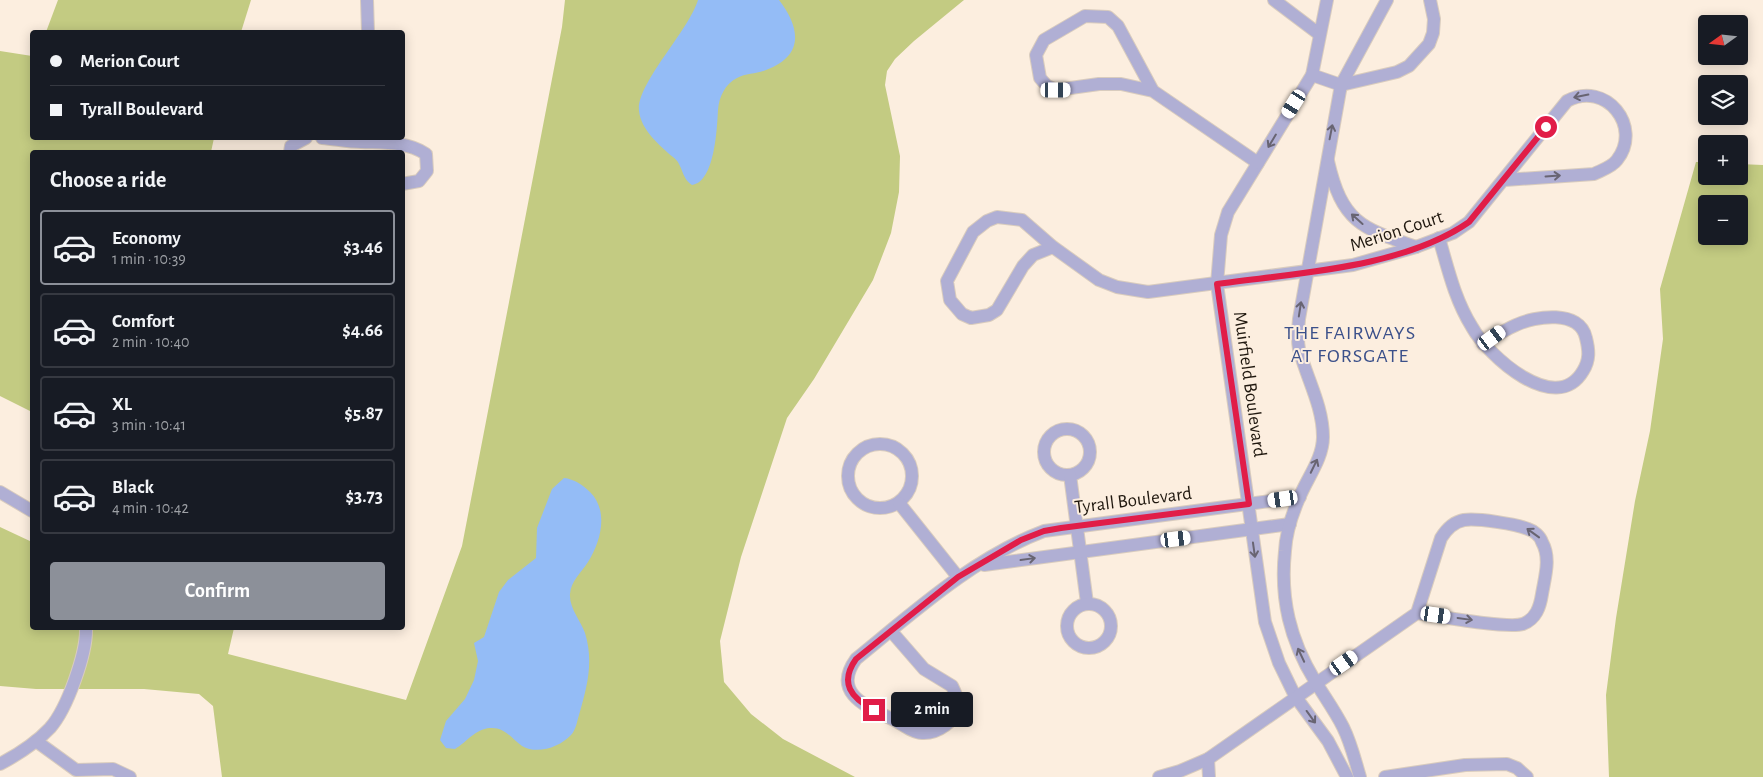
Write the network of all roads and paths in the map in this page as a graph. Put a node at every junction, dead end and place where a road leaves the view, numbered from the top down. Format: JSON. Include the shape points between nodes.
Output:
{"nodes":[{"id":1,"x":367,"y":0,"type":"edge"},
{"id":2,"x":1274,"y":0,"type":"edge"},
{"id":3,"x":1327,"y":0,"type":"edge"},
{"id":4,"x":1387,"y":0,"type":"edge"},
{"id":5,"x":1430,"y":0,"type":"edge"},
{"id":6,"x":368,"y":30,"type":"edge"},
{"id":7,"x":1319,"y":34,"type":"junction"},
{"id":8,"x":1312,"y":75,"type":"junction"},
{"id":9,"x":1341,"y":85,"type":"junction"},
{"id":10,"x":1153,"y":91,"type":"junction"},
{"id":11,"x":302,"y":140,"type":"edge"},
{"id":12,"x":334,"y":140,"type":"edge"},
{"id":13,"x":359,"y":144,"type":"edge"},
{"id":14,"x":290,"y":150,"type":"edge"},
{"id":15,"x":1327,"y":155,"type":"junction"},
{"id":16,"x":1258,"y":163,"type":"junction"},
{"id":17,"x":1505,"y":180,"type":"junction"},
{"id":18,"x":405,"y":184,"type":"edge"},
{"id":19,"x":1439,"y":238,"type":"junction"},
{"id":20,"x":1053,"y":247,"type":"junction"},
{"id":21,"x":1416,"y":247,"type":"junction"},
{"id":22,"x":1306,"y":272,"type":"junction"},
{"id":23,"x":1217,"y":284,"type":"junction"},
{"id":24,"x":1483,"y":344,"type":"junction"},
{"id":25,"x":1070,"y":475,"type":"dead end"},
{"id":26,"x":0,"y":492,"type":"edge"},
{"id":27,"x":1300,"y":497,"type":"junction"},
{"id":28,"x":898,"y":503,"type":"junction"},
{"id":29,"x":1249,"y":504,"type":"junction"},
{"id":30,"x":30,"y":510,"type":"edge"},
{"id":31,"x":1290,"y":524,"type":"junction"},
{"id":32,"x":1078,"y":525,"type":"junction"},
{"id":33,"x":1251,"y":529,"type":"junction"},
{"id":34,"x":1081,"y":551,"type":"junction"},
{"id":35,"x":980,"y":566,"type":"junction"},
{"id":36,"x":958,"y":577,"type":"junction"},
{"id":37,"x":1087,"y":603,"type":"dead end"},
{"id":38,"x":1417,"y":613,"type":"junction"},
{"id":39,"x":86,"y":630,"type":"edge"},
{"id":40,"x":891,"y":631,"type":"junction"},
{"id":41,"x":1316,"y":683,"type":"junction"},
{"id":42,"x":1295,"y":696,"type":"junction"},
{"id":43,"x":36,"y":741,"type":"junction"},
{"id":44,"x":1208,"y":759,"type":"junction"},
{"id":45,"x":0,"y":764,"type":"edge"},
{"id":46,"x":1438,"y":774,"type":"edge"},
{"id":47,"x":130,"y":777,"type":"edge"},
{"id":48,"x":1159,"y":777,"type":"edge"},
{"id":49,"x":1209,"y":777,"type":"edge"},
{"id":50,"x":1347,"y":777,"type":"edge"},
{"id":51,"x":1360,"y":777,"type":"edge"},
{"id":52,"x":1385,"y":777,"type":"edge"},
{"id":53,"x":1527,"y":777,"type":"edge"}],
"edges":[{"from":1,"to":6,"type":"street"},
{"from":2,"to":7,"type":"street"},
{"from":3,"to":7,"type":"street","name":"Muirfield Boulevard"},
{"from":4,"to":9,"type":"street"},
{"from":5,"to":9,"type":"street","via":[[1433,32],[1419,57],[1397,72]]},
{"from":7,"to":8,"type":"street","name":"Muirfield Boulevard"},
{"from":8,"to":9,"type":"street"},
{"from":8,"to":16,"type":"street","name":"Muirfield Boulevard","one_way":true},
{"from":15,"to":9,"type":"street","one_way":true},
{"from":10,"to":10,"type":"street","via":[[1118,26],[1108,17],[1085,16],[1044,40],[1036,55],[1040,78],[1056,90],[1114,84]]},
{"from":10,"to":16,"type":"street"},
{"from":11,"to":14,"type":"street","via":[[291,146]]},
{"from":12,"to":13,"type":"street"},
{"from":13,"to":18,"type":"street","via":[[396,143],[415,147],[426,154],[427,171],[419,182]]},
{"from":21,"to":15,"type":"street","one_way":true,"via":[[1360,223],[1338,196]]},
{"from":15,"to":22,"type":"street"},
{"from":16,"to":23,"type":"street","name":"Muirfield Boulevard","via":[[1228,212],[1221,235]]},
{"from":17,"to":17,"type":"street","name":"Merion Court","one_way":true,"via":[[1594,174],[1608,168],[1617,161],[1625,141],[1624,127],[1616,108],[1606,100],[1587,94],[1567,100]]},
{"from":17,"to":19,"type":"street","name":"Merion Court","via":[[1469,222]]},
{"from":19,"to":21,"type":"street","name":"Merion Court"},
{"from":19,"to":24,"type":"street","via":[[1455,293]]},
{"from":20,"to":20,"type":"street","name":"Merion Court","via":[[1022,220],[998,217],[987,221],[974,232],[948,281],[950,300],[962,314],[971,318],[989,315],[997,310],[1033,255]]},
{"from":20,"to":23,"type":"street","name":"Merion Court","via":[[1083,270],[1118,288],[1148,292]]},
{"from":21,"to":22,"type":"street","name":"Merion Court","via":[[1353,265]]},
{"from":22,"to":23,"type":"street","name":"Merion Court"},
{"from":27,"to":22,"type":"street","one_way":true,"via":[[1321,452],[1323,440],[1319,408],[1299,349]]},
{"from":23,"to":29,"type":"street","name":"Muirfield Boulevard"},
{"from":24,"to":24,"type":"street","via":[[1538,386],[1549,389],[1573,382],[1582,372],[1589,355],[1585,334],[1578,326],[1560,317],[1518,324]]},
{"from":25,"to":32,"type":"street"},
{"from":26,"to":30,"type":"street"},
{"from":27,"to":29,"type":"street","name":"Tyrall Boulevard"},
{"from":27,"to":31,"type":"street"},
{"from":28,"to":28,"type":"street","via":[[908,492],[912,480],[911,468],[905,457],[896,448],[884,445],[860,451],[852,461],[849,473],[850,485],[856,496],[877,508]]},
{"from":28,"to":36,"type":"street"},
{"from":29,"to":32,"type":"street","name":"Tyrall Boulevard"},
{"from":29,"to":33,"type":"street","name":"Muirfield Boulevard"},
{"from":31,"to":33,"type":"street","name":"Tyrall Boulevard"},
{"from":41,"to":31,"type":"street","one_way":true,"via":[[1302,659],[1288,622],[1283,580]]},
{"from":32,"to":34,"type":"street"},
{"from":32,"to":35,"type":"street","name":"Tyrall Boulevard","via":[[1044,531],[1021,540]]},
{"from":33,"to":34,"type":"street","name":"Tyrall Boulevard"},
{"from":33,"to":42,"type":"street","name":"Muirfield Boulevard","one_way":true,"via":[[1269,639]]},
{"from":35,"to":34,"type":"street","name":"Tyrall Boulevard","one_way":true},
{"from":34,"to":37,"type":"street"},
{"from":35,"to":36,"type":"street","name":"Tyrall Boulevard"},
{"from":36,"to":40,"type":"street","name":"Tyrall Boulevard"},
{"from":38,"to":38,"type":"street","one_way":true,"via":[[1512,626],[1531,620],[1541,601],[1548,559],[1542,541],[1527,529],[1474,520],[1455,524],[1441,538]]},
{"from":38,"to":41,"type":"street"},
{"from":39,"to":43,"type":"street","via":[[74,683],[51,727]]},
{"from":40,"to":40,"type":"street","name":"Tyrall Boulevard","via":[[849,668],[847,679],[851,691],[858,702],[920,734],[942,728],[955,715],[958,705],[952,686],[924,669]]},
{"from":41,"to":42,"type":"street"},
{"from":41,"to":51,"type":"street","via":[[1342,726]]},
{"from":42,"to":44,"type":"street"},
{"from":42,"to":50,"type":"street","name":"Muirfield Boulevard","one_way":true,"via":[[1328,741]]},
{"from":43,"to":45,"type":"street"},
{"from":43,"to":47,"type":"street","via":[[76,770],[113,769]]},
{"from":44,"to":48,"type":"street"},
{"from":44,"to":49,"type":"street"},
{"from":46,"to":52,"type":"street"},
{"from":46,"to":53,"type":"street","via":[[1465,765],[1507,764]]}]}
